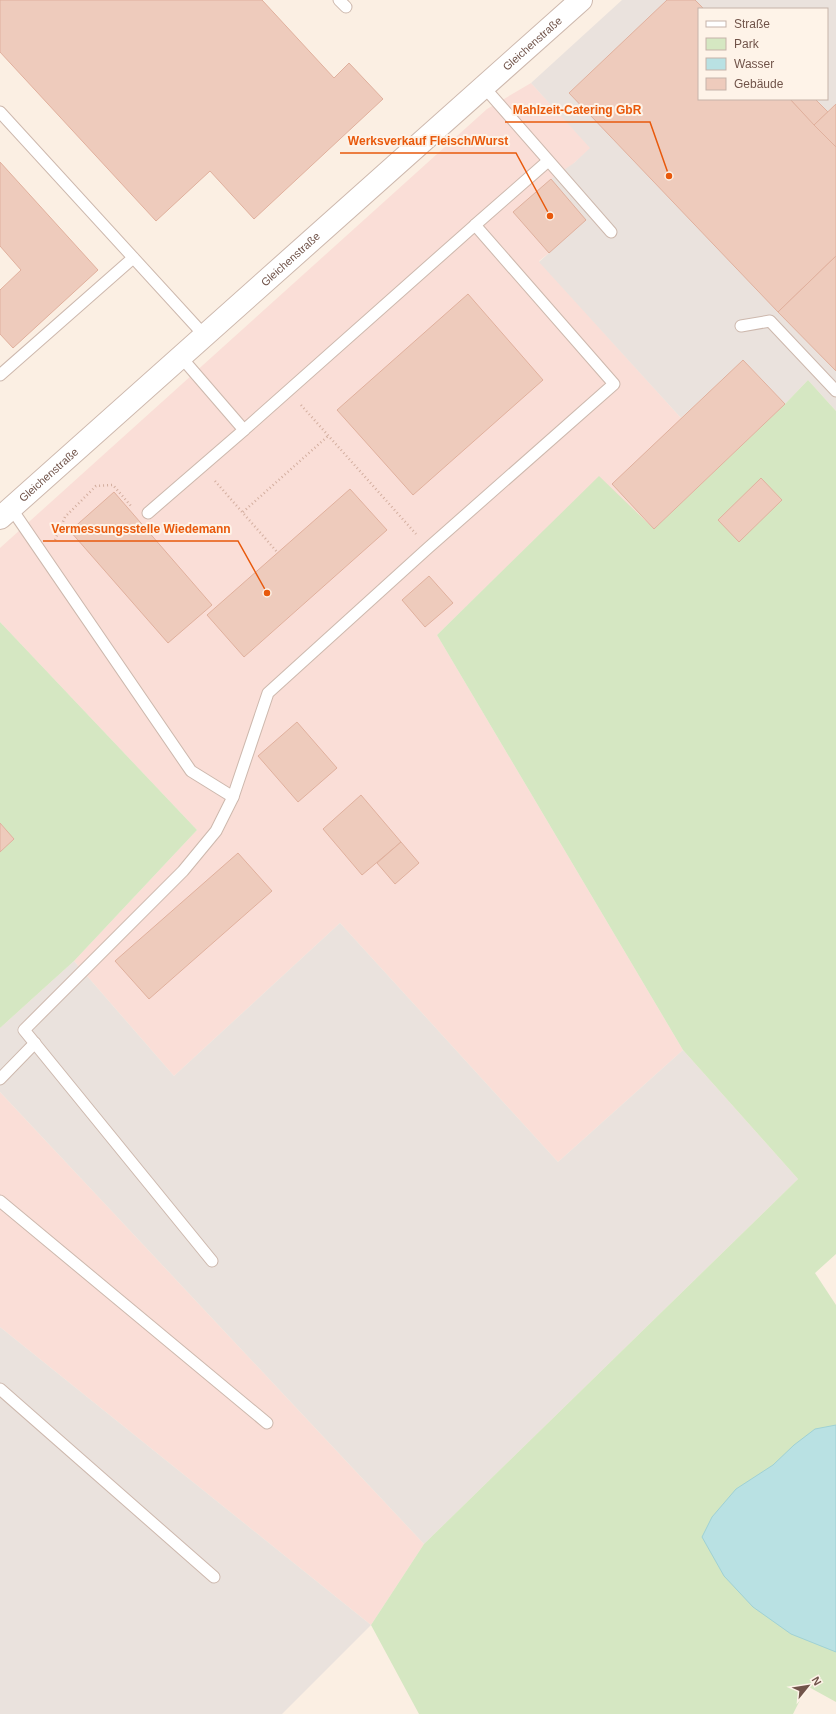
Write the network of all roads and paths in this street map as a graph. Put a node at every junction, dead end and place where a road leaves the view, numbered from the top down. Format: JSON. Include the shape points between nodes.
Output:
{"nodes":[{"id":1,"x":581,"y":0,"type":"edge"},
{"id":2,"x":484,"y":87,"type":"junction"},
{"id":3,"x":0,"y":112,"type":"edge"},
{"id":4,"x":548,"y":161,"type":"junction"},
{"id":5,"x":475,"y":225,"type":"junction"},
{"id":6,"x":611,"y":232,"type":"dead end"},
{"id":7,"x":133,"y":258,"type":"junction"},
{"id":8,"x":741,"y":326,"type":"dead end"},
{"id":9,"x":204,"y":335,"type":"junction"},
{"id":10,"x":181,"y":357,"type":"junction"},
{"id":11,"x":2,"y":370,"type":"edge"},
{"id":12,"x":288,"y":390,"type":"junction"},
{"id":13,"x":836,"y":391,"type":"edge"},
{"id":14,"x":244,"y":430,"type":"junction"},
{"id":15,"x":328,"y":436,"type":"junction"},
{"id":16,"x":202,"y":466,"type":"junction"},
{"id":17,"x":243,"y":512,"type":"junction"},
{"id":18,"x":6,"y":513,"type":"edge"},
{"id":19,"x":148,"y":513,"type":"joint"},
{"id":20,"x":428,"y":548,"type":"junction"},
{"id":21,"x":278,"y":553,"type":"dead end"},
{"id":22,"x":47,"y":560,"type":"junction"},
{"id":23,"x":233,"y":797,"type":"junction"},
{"id":24,"x":35,"y":1043,"type":"junction"},
{"id":25,"x":0,"y":1079,"type":"edge"},
{"id":26,"x":0,"y":1202,"type":"edge"},
{"id":27,"x":212,"y":1261,"type":"dead end"},
{"id":28,"x":0,"y":1389,"type":"edge"},
{"id":29,"x":267,"y":1423,"type":"dead end"},
{"id":30,"x":214,"y":1577,"type":"dead end"}],
"edges":[{"from":1,"to":2,"type":"street","name":"Gleichenstraße"},
{"from":2,"to":4,"type":"lane"},
{"from":2,"to":9,"type":"street","name":"Gleichenstraße"},
{"from":3,"to":7,"type":"lane"},
{"from":4,"to":5,"type":"lane"},
{"from":4,"to":6,"type":"lane"},
{"from":5,"to":12,"type":"lane"},
{"from":5,"to":20,"type":"lane","via":[[614,384]]},
{"from":7,"to":9,"type":"lane"},
{"from":7,"to":11,"type":"lane"},
{"from":8,"to":13,"type":"lane","via":[[770,321]]},
{"from":9,"to":10,"type":"street","name":"Gleichenstraße"},
{"from":10,"to":14,"type":"lane"},
{"from":10,"to":18,"type":"street","name":"Gleichenstraße"},
{"from":12,"to":14,"type":"lane"},
{"from":12,"to":15,"type":"path"},
{"from":14,"to":16,"type":"lane"},
{"from":15,"to":17,"type":"path"},
{"from":15,"to":20,"type":"path"},
{"from":16,"to":17,"type":"path"},
{"from":16,"to":19,"type":"lane"},
{"from":17,"to":21,"type":"path"},
{"from":18,"to":22,"type":"lane"},
{"from":19,"to":22,"type":"path","via":[[142,518],[113,485],[96,486],[65,517]]},
{"from":20,"to":23,"type":"lane","via":[[268,693]]},
{"from":22,"to":23,"type":"lane","via":[[191,771]]},
{"from":23,"to":24,"type":"lane","via":[[216,831],[183,871],[24,1030]]},
{"from":24,"to":25,"type":"lane"},
{"from":24,"to":27,"type":"lane"},
{"from":26,"to":29,"type":"lane"},
{"from":28,"to":30,"type":"lane"}]}
